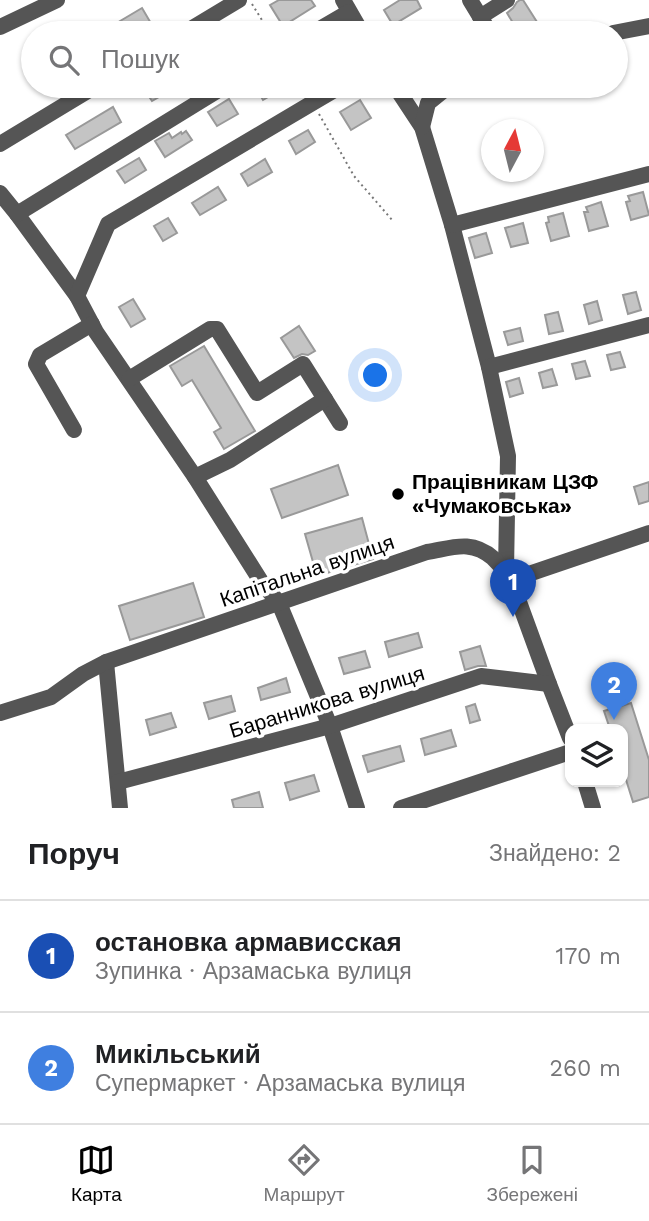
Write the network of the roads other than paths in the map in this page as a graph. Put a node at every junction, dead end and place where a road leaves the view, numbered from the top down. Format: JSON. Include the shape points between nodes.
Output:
{"nodes":[{"id":1,"x":57,"y":0,"type":"edge"},
{"id":2,"x":239,"y":0,"type":"edge"},
{"id":3,"x":470,"y":0,"type":"edge"},
{"id":4,"x":507,"y":0,"type":"edge"},
{"id":5,"x":346,"y":6,"type":"edge"},
{"id":6,"x":480,"y":17,"type":"junction"},
{"id":7,"x":204,"y":21,"type":"edge"},
{"id":8,"x":328,"y":21,"type":"edge"},
{"id":9,"x":482,"y":21,"type":"edge"},
{"id":10,"x":649,"y":26,"type":"edge"},
{"id":11,"x":0,"y":27,"type":"edge"},
{"id":12,"x":628,"y":30,"type":"edge"},
{"id":13,"x":76,"y":98,"type":"edge"},
{"id":14,"x":206,"y":98,"type":"edge"},
{"id":15,"x":320,"y":98,"type":"edge"},
{"id":16,"x":403,"y":98,"type":"edge"},
{"id":17,"x":434,"y":98,"type":"edge"},
{"id":18,"x":422,"y":127,"type":"junction"},
{"id":19,"x":0,"y":144,"type":"edge"},
{"id":20,"x":649,"y":173,"type":"edge"},
{"id":21,"x":0,"y":193,"type":"edge"},
{"id":22,"x":17,"y":214,"type":"junction"},
{"id":23,"x":452,"y":225,"type":"junction"},
{"id":24,"x":77,"y":296,"type":"junction"},
{"id":25,"x":92,"y":324,"type":"junction"},
{"id":26,"x":649,"y":325,"type":"edge"},
{"id":27,"x":489,"y":368,"type":"junction"},
{"id":28,"x":130,"y":379,"type":"junction"},
{"id":29,"x":325,"y":399,"type":"junction"},
{"id":30,"x":340,"y":423,"type":"dead end"},
{"id":31,"x":74,"y":430,"type":"dead end"},
{"id":32,"x":195,"y":477,"type":"junction"},
{"id":33,"x":649,"y":533,"type":"edge"},
{"id":34,"x":508,"y":575,"type":"junction"},
{"id":35,"x":279,"y":603,"type":"junction"},
{"id":36,"x":106,"y":663,"type":"junction"},
{"id":37,"x":549,"y":684,"type":"junction"},
{"id":38,"x":0,"y":713,"type":"edge"},
{"id":39,"x":565,"y":725,"type":"edge"},
{"id":40,"x":330,"y":726,"type":"junction"},
{"id":41,"x":565,"y":754,"type":"edge"},
{"id":42,"x":118,"y":782,"type":"junction"},
{"id":43,"x":587,"y":787,"type":"edge"},
{"id":44,"x":120,"y":808,"type":"edge"},
{"id":45,"x":357,"y":808,"type":"edge"},
{"id":46,"x":401,"y":808,"type":"edge"},
{"id":47,"x":593,"y":808,"type":"edge"}],
"edges":[{"from":1,"to":11,"type":"street"},
{"from":2,"to":7,"type":"street"},
{"from":3,"to":6,"type":"street"},
{"from":4,"to":6,"type":"street"},
{"from":5,"to":8,"type":"street"},
{"from":6,"to":9,"type":"street"},
{"from":10,"to":12,"type":"street"},
{"from":13,"to":19,"type":"street"},
{"from":14,"to":22,"type":"street"},
{"from":15,"to":24,"type":"street","via":[[108,224]]},
{"from":16,"to":18,"type":"street"},
{"from":17,"to":18,"type":"street","via":[[428,103]]},
{"from":18,"to":23,"type":"street"},
{"from":20,"to":23,"type":"street"},
{"from":21,"to":22,"type":"street"},
{"from":22,"to":24,"type":"street"},
{"from":23,"to":27,"type":"street"},
{"from":24,"to":25,"type":"street"},
{"from":25,"to":28,"type":"street"},
{"from":25,"to":31,"type":"street","via":[[40,355],[36,364]]},
{"from":26,"to":27,"type":"street"},
{"from":27,"to":34,"type":"street","via":[[508,456]]},
{"from":28,"to":29,"type":"street","via":[[217,329],[257,393],[303,364]]},
{"from":28,"to":32,"type":"street"},
{"from":29,"to":30,"type":"street"},
{"from":29,"to":32,"type":"street"},
{"from":32,"to":35,"type":"street"},
{"from":33,"to":34,"type":"street"},
{"from":34,"to":35,"type":"street","name":"Капітальна вулиця","via":[[488,554],[464,545],[427,552]]},
{"from":34,"to":37,"type":"street"},
{"from":35,"to":36,"type":"street","name":"Капітальна вулиця"},
{"from":35,"to":40,"type":"street"},
{"from":36,"to":38,"type":"street","name":"Капітальна вулиця","via":[[51,696]]},
{"from":36,"to":42,"type":"street"},
{"from":37,"to":39,"type":"street"},
{"from":37,"to":40,"type":"street","name":"Баранникова вулиця","via":[[481,676]]},
{"from":40,"to":42,"type":"street","name":"Баранникова вулиця"},
{"from":40,"to":45,"type":"street"},
{"from":41,"to":46,"type":"street"},
{"from":42,"to":44,"type":"street"},
{"from":43,"to":47,"type":"street"}]}
